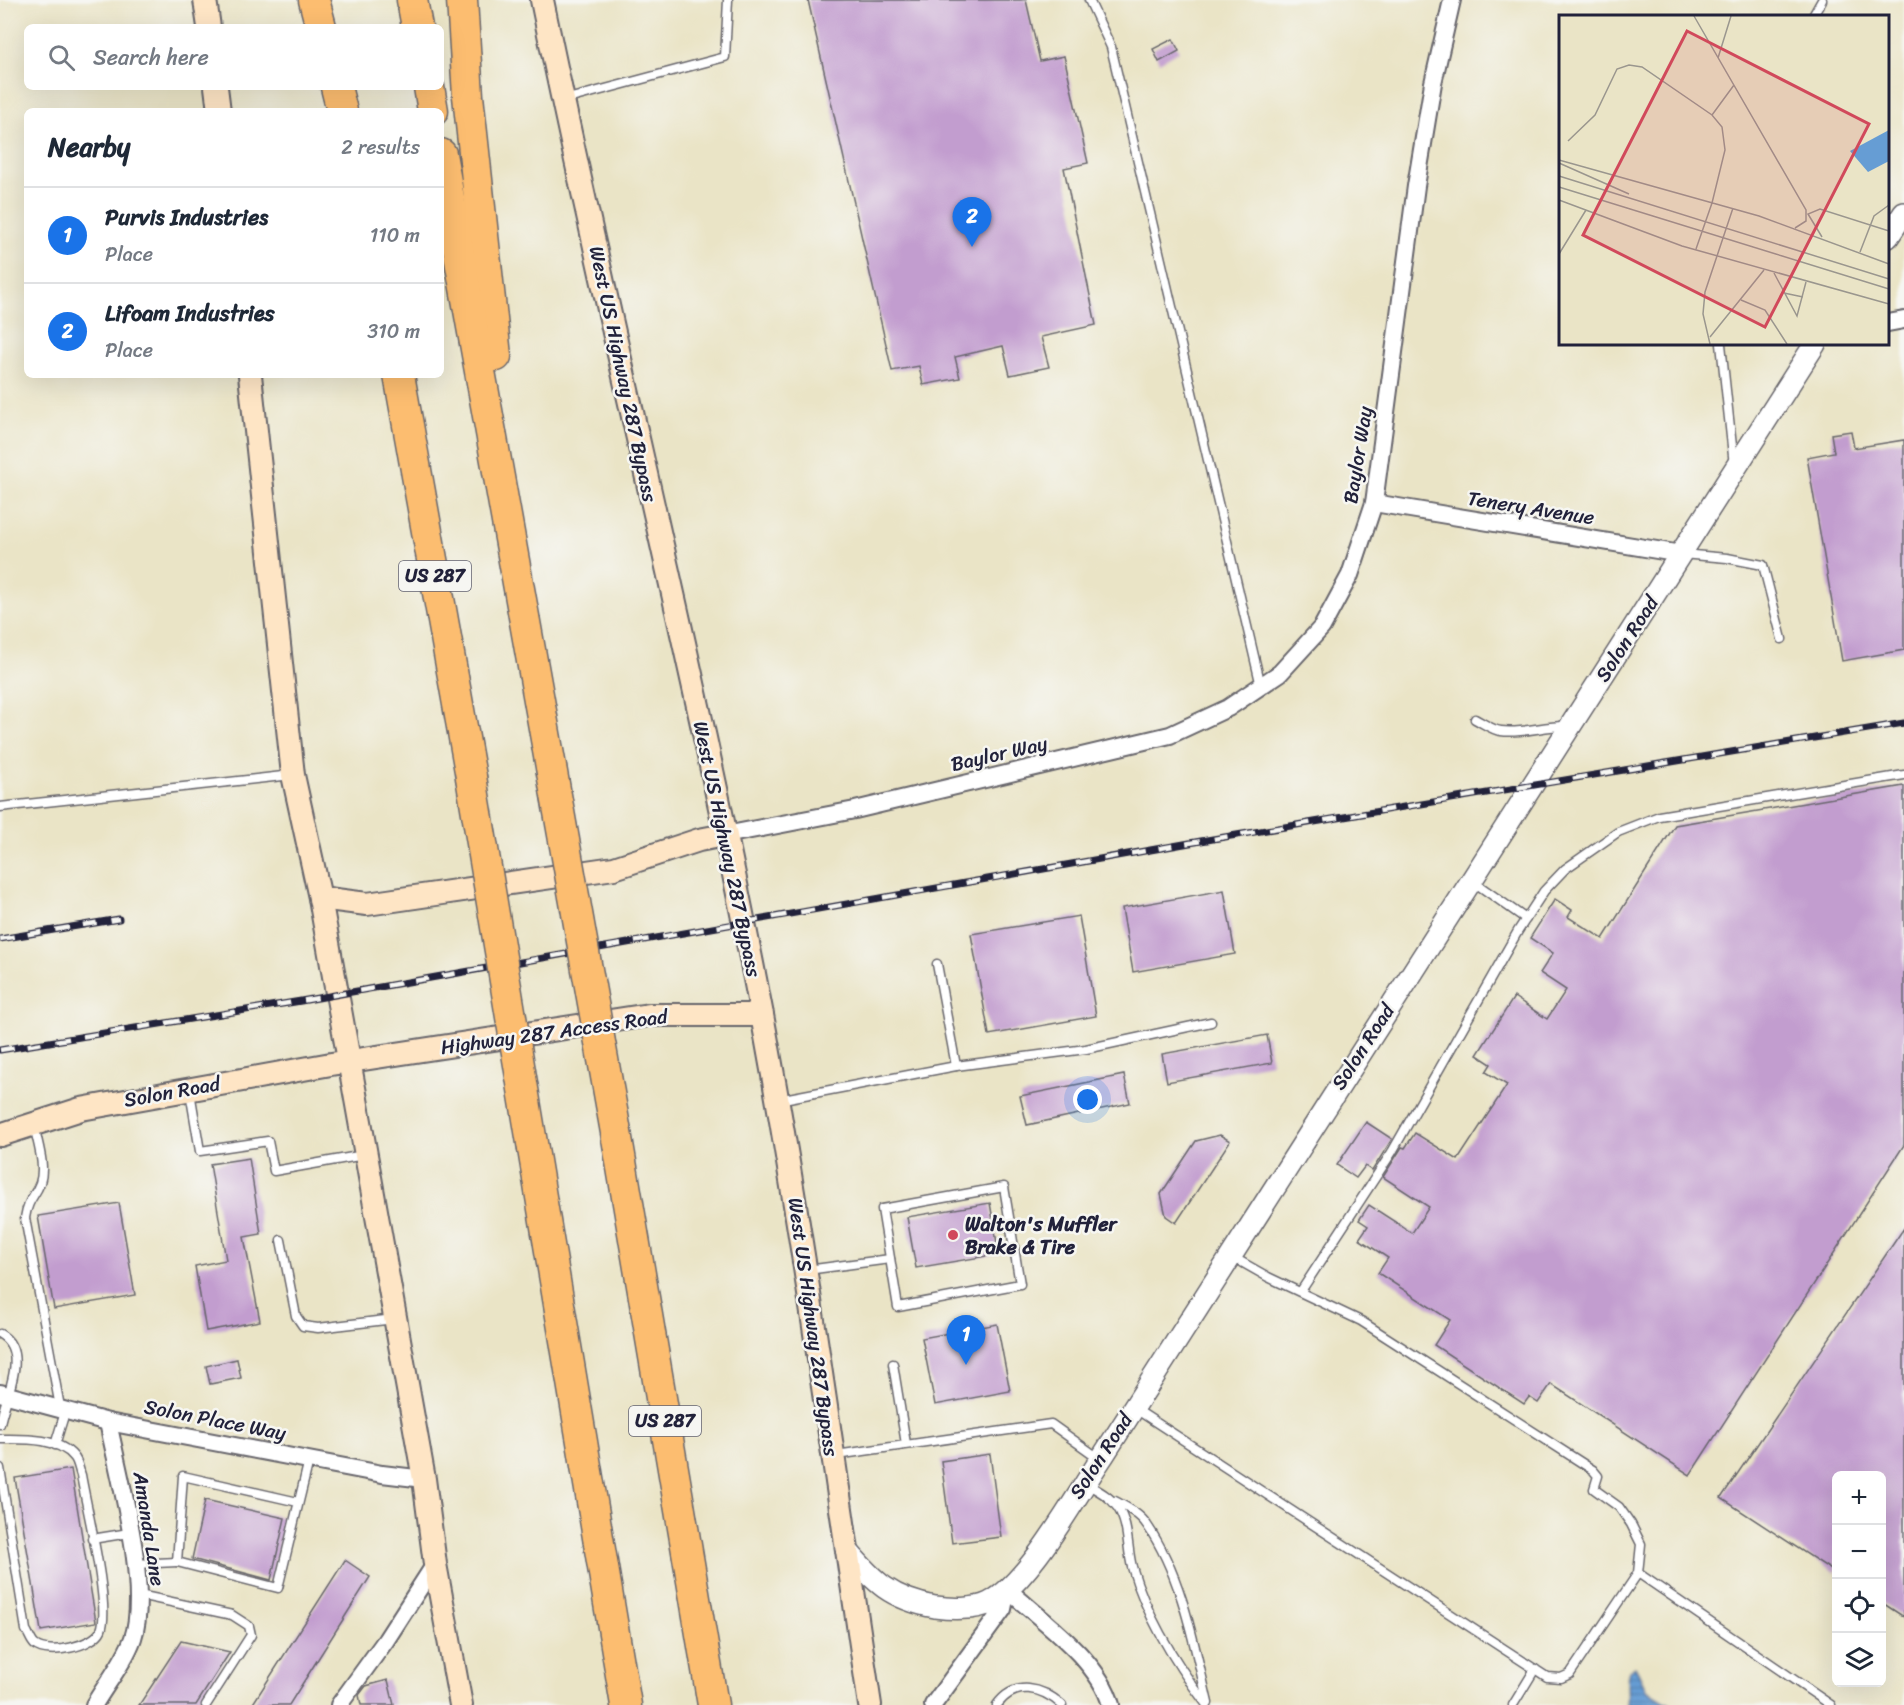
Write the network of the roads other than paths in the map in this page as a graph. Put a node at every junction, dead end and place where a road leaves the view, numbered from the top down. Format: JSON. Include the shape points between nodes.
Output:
{"nodes":[{"id":1,"x":205,"y":0,"type":"edge"},
{"id":2,"x":314,"y":0,"type":"edge"},
{"id":3,"x":330,"y":0,"type":"edge"},
{"id":4,"x":412,"y":0,"type":"edge"},
{"id":5,"x":462,"y":0,"type":"edge"},
{"id":6,"x":542,"y":0,"type":"edge"},
{"id":7,"x":728,"y":0,"type":"edge"},
{"id":8,"x":1089,"y":0,"type":"edge"},
{"id":9,"x":1452,"y":0,"type":"edge"},
{"id":10,"x":1822,"y":0,"type":"edge"},
{"id":11,"x":1814,"y":15,"type":"edge"},
{"id":12,"x":208,"y":24,"type":"edge"},
{"id":13,"x":320,"y":24,"type":"edge"},
{"id":14,"x":334,"y":24,"type":"edge"},
{"id":15,"x":416,"y":24,"type":"edge"},
{"id":16,"x":216,"y":90,"type":"edge"},
{"id":17,"x":337,"y":90,"type":"edge"},
{"id":18,"x":346,"y":90,"type":"edge"},
{"id":19,"x":430,"y":90,"type":"edge"},
{"id":20,"x":563,"y":100,"type":"junction"},
{"id":21,"x":219,"y":108,"type":"edge"},
{"id":22,"x":341,"y":108,"type":"edge"},
{"id":23,"x":350,"y":108,"type":"edge"},
{"id":24,"x":432,"y":108,"type":"edge"},
{"id":25,"x":444,"y":170,"type":"edge"},
{"id":26,"x":1904,"y":213,"type":"edge"},
{"id":27,"x":1889,"y":234,"type":"edge"},
{"id":28,"x":1904,"y":320,"type":"edge"},
{"id":29,"x":1889,"y":323,"type":"edge"},
{"id":30,"x":1721,"y":345,"type":"edge"},
{"id":31,"x":1814,"y":345,"type":"edge"},
{"id":32,"x":250,"y":378,"type":"edge"},
{"id":33,"x":400,"y":378,"type":"edge"},
{"id":34,"x":489,"y":417,"type":"junction"},
{"id":35,"x":1734,"y":471,"type":"junction"},
{"id":36,"x":1374,"y":503,"type":"junction"},
{"id":37,"x":1681,"y":554,"type":"junction"},
{"id":38,"x":1782,"y":639,"type":"dead end"},
{"id":39,"x":1261,"y":686,"type":"junction"},
{"id":40,"x":1475,"y":719,"type":"dead end"},
{"id":41,"x":1570,"y":726,"type":"junction"},
{"id":42,"x":293,"y":775,"type":"junction"},
{"id":43,"x":1904,"y":775,"type":"edge"},
{"id":44,"x":0,"y":807,"type":"edge"},
{"id":45,"x":725,"y":835,"type":"junction"},
{"id":46,"x":1471,"y":879,"type":"junction"},
{"id":47,"x":320,"y":898,"type":"junction"},
{"id":48,"x":1526,"y":919,"type":"junction"},
{"id":49,"x":937,"y":964,"type":"dead end"},
{"id":50,"x":762,"y":1016,"type":"junction"},
{"id":51,"x":1210,"y":1022,"type":"dead end"},
{"id":52,"x":347,"y":1063,"type":"junction"},
{"id":53,"x":956,"y":1066,"type":"junction"},
{"id":54,"x":190,"y":1089,"type":"junction"},
{"id":55,"x":777,"y":1100,"type":"junction"},
{"id":56,"x":34,"y":1123,"type":"junction"},
{"id":57,"x":0,"y":1135,"type":"edge"},
{"id":58,"x":364,"y":1155,"type":"junction"},
{"id":59,"x":281,"y":1240,"type":"dead end"},
{"id":60,"x":1230,"y":1255,"type":"junction"},
{"id":61,"x":890,"y":1259,"type":"junction"},
{"id":62,"x":806,"y":1270,"type":"junction"},
{"id":63,"x":1301,"y":1291,"type":"junction"},
{"id":64,"x":394,"y":1319,"type":"junction"},
{"id":65,"x":0,"y":1334,"type":"edge"},
{"id":66,"x":893,"y":1364,"type":"dead end"},
{"id":67,"x":4,"y":1394,"type":"edge"},
{"id":68,"x":63,"y":1408,"type":"junction"},
{"id":69,"x":1133,"y":1408,"type":"junction"},
{"id":70,"x":108,"y":1422,"type":"junction"},
{"id":71,"x":0,"y":1424,"type":"edge"},
{"id":72,"x":0,"y":1438,"type":"edge"},
{"id":73,"x":906,"y":1444,"type":"junction"},
{"id":74,"x":55,"y":1445,"type":"junction"},
{"id":75,"x":832,"y":1456,"type":"junction"},
{"id":76,"x":309,"y":1460,"type":"junction"},
{"id":77,"x":1100,"y":1460,"type":"junction"},
{"id":78,"x":0,"y":1468,"type":"edge"},
{"id":79,"x":424,"y":1479,"type":"junction"},
{"id":80,"x":1084,"y":1483,"type":"junction"},
{"id":81,"x":1106,"y":1496,"type":"junction"},
{"id":82,"x":298,"y":1502,"type":"junction"},
{"id":83,"x":129,"y":1533,"type":"junction"},
{"id":84,"x":92,"y":1539,"type":"junction"},
{"id":85,"x":846,"y":1550,"type":"junction"},
{"id":86,"x":177,"y":1562,"type":"junction"},
{"id":87,"x":135,"y":1564,"type":"junction"},
{"id":88,"x":435,"y":1564,"type":"junction"},
{"id":89,"x":1638,"y":1574,"type":"junction"},
{"id":90,"x":1007,"y":1589,"type":"junction"},
{"id":91,"x":139,"y":1595,"type":"junction"},
{"id":92,"x":1535,"y":1669,"type":"junction"},
{"id":93,"x":94,"y":1705,"type":"edge"},
{"id":94,"x":206,"y":1705,"type":"edge"},
{"id":95,"x":339,"y":1705,"type":"edge"},
{"id":96,"x":462,"y":1705,"type":"edge"},
{"id":97,"x":626,"y":1705,"type":"edge"},
{"id":98,"x":713,"y":1705,"type":"edge"},
{"id":99,"x":870,"y":1705,"type":"edge"},
{"id":100,"x":933,"y":1705,"type":"edge"},
{"id":101,"x":998,"y":1705,"type":"edge"},
{"id":102,"x":1062,"y":1705,"type":"edge"},
{"id":103,"x":1111,"y":1705,"type":"edge"},
{"id":104,"x":1208,"y":1705,"type":"edge"},
{"id":105,"x":1513,"y":1705,"type":"edge"},
{"id":106,"x":1831,"y":1705,"type":"edge"}],
"edges":[{"from":1,"to":12,"type":"main road"},
{"from":2,"to":13,"type":"highway"},
{"from":3,"to":14,"type":"highway"},
{"from":4,"to":15,"type":"highway"},
{"from":5,"to":34,"type":"highway","via":[[468,96],[497,365],[495,401]]},
{"from":6,"to":20,"type":"main road","name":"West US Highway 287 Bypass"},
{"from":7,"to":20,"type":"lane","via":[[726,57]]},
{"from":8,"to":39,"type":"lane","via":[[1111,47]]},
{"from":9,"to":36,"type":"street","name":"Baylor Way","via":[[1416,186]]},
{"from":10,"to":11,"type":"lane"},
{"from":16,"to":21,"type":"main road"},
{"from":17,"to":22,"type":"highway"},
{"from":18,"to":23,"type":"highway"},
{"from":19,"to":24,"type":"highway"},
{"from":20,"to":45,"type":"main road","name":"West US Highway 287 Bypass"},
{"from":25,"to":34,"type":"highway","number":"US 287"},
{"from":26,"to":27,"type":"street"},
{"from":28,"to":29,"type":"street"},
{"from":30,"to":35,"type":"lane"},
{"from":31,"to":35,"type":"street","name":"Solon Road"},
{"from":32,"to":42,"type":"main road"},
{"from":33,"to":97,"type":"highway","number":"US 287","bridge":true,"via":[[471,777]]},
{"from":34,"to":98,"type":"highway","number":"US 287","bridge":true},
{"from":35,"to":37,"type":"street","name":"Solon Road"},
{"from":36,"to":37,"type":"street","name":"Tenery Avenue"},
{"from":36,"to":39,"type":"street","name":"Baylor Way","via":[[1350,575],[1322,627],[1280,674]]},
{"from":37,"to":38,"type":"lane","via":[[1763,565]]},
{"from":37,"to":41,"type":"street","name":"Solon Road"},
{"from":39,"to":45,"type":"street","name":"Baylor Way","via":[[1228,708],[1170,735],[855,810]]},
{"from":40,"to":41,"type":"lane","via":[[1499,731]]},
{"from":41,"to":46,"type":"street","name":"Solon Road"},
{"from":42,"to":44,"type":"lane"},
{"from":42,"to":47,"type":"main road"},
{"from":43,"to":48,"type":"lane","via":[[1659,816],[1618,832],[1586,853],[1544,891]]},
{"from":45,"to":47,"type":"main road","via":[[591,872],[366,903]]},
{"from":45,"to":50,"type":"main road","name":"West US Highway 287 Bypass"},
{"from":46,"to":48,"type":"lane"},
{"from":46,"to":60,"type":"street","name":"Solon Road"},
{"from":47,"to":52,"type":"main road"},
{"from":48,"to":63,"type":"lane","via":[[1392,1152]]},
{"from":49,"to":53,"type":"lane"},
{"from":50,"to":52,"type":"main road","name":"Highway 287 Access Road","via":[[649,1015]]},
{"from":50,"to":55,"type":"main road","name":"West US Highway 287 Bypass"},
{"from":51,"to":53,"type":"lane","via":[[1086,1049]]},
{"from":52,"to":54,"type":"main road","name":"Solon Road"},
{"from":52,"to":58,"type":"main road"},
{"from":53,"to":55,"type":"lane"},
{"from":54,"to":56,"type":"main road","name":"Solon Road","via":[[81,1109]]},
{"from":54,"to":58,"type":"lane","via":[[201,1151],[268,1141],[273,1171]]},
{"from":55,"to":62,"type":"main road","name":"West US Highway 287 Bypass"},
{"from":56,"to":57,"type":"main road","name":"Solon Road"},
{"from":56,"to":68,"type":"lane","via":[[42,1167],[40,1183],[28,1201],[25,1218]]},
{"from":58,"to":64,"type":"main road"},
{"from":59,"to":64,"type":"lane","via":[[296,1316],[303,1326],[318,1328]]},
{"from":60,"to":63,"type":"lane"},
{"from":60,"to":69,"type":"street","name":"Solon Road"},
{"from":61,"to":61,"type":"lane","via":[[882,1209],[1004,1187],[1020,1284],[898,1307]]},
{"from":61,"to":62,"type":"lane"},
{"from":62,"to":75,"type":"main road","name":"West US Highway 287 Bypass"},
{"from":63,"to":89,"type":"lane","via":[[1361,1321],[1593,1470],[1598,1476],[1594,1489],[1619,1507],[1641,1544]]},
{"from":64,"to":79,"type":"main road"},
{"from":65,"to":67,"type":"lane","via":[[14,1357],[14,1371]]},
{"from":66,"to":73,"type":"lane"},
{"from":67,"to":68,"type":"street","name":"Solon Place Way"},
{"from":67,"to":71,"type":"lane"},
{"from":68,"to":70,"type":"street","name":"Solon Place Way"},
{"from":68,"to":74,"type":"lane"},
{"from":69,"to":77,"type":"street","name":"Solon Road"},
{"from":69,"to":92,"type":"lane"},
{"from":70,"to":76,"type":"street","name":"Solon Place Way"},
{"from":70,"to":83,"type":"street","name":"Amanda Lane"},
{"from":72,"to":74,"type":"lane","via":[[28,1438]]},
{"from":73,"to":75,"type":"lane"},
{"from":73,"to":77,"type":"lane","via":[[1051,1424]]},
{"from":74,"to":84,"type":"lane","via":[[74,1457],[78,1466]]},
{"from":75,"to":85,"type":"main road","name":"West US Highway 287 Bypass"},
{"from":76,"to":79,"type":"street","name":"Solon Place Way"},
{"from":76,"to":82,"type":"lane"},
{"from":77,"to":80,"type":"street","name":"Solon Road"},
{"from":78,"to":84,"type":"lane","via":[[26,1630],[34,1645],[45,1650],[85,1645],[102,1629],[105,1604]]},
{"from":79,"to":88,"type":"main road"},
{"from":80,"to":81,"type":"lane"},
{"from":80,"to":90,"type":"street","name":"Solon Road","via":[[1031,1563]]},
{"from":81,"to":104,"type":"lane","via":[[1118,1509],[1125,1527],[1132,1566],[1157,1630],[1180,1670]]},
{"from":81,"to":104,"type":"lane","via":[[1146,1524],[1160,1547],[1184,1611]]},
{"from":82,"to":86,"type":"lane","via":[[278,1588]]},
{"from":82,"to":86,"type":"lane","via":[[183,1476]]},
{"from":83,"to":84,"type":"lane"},
{"from":83,"to":87,"type":"street","name":"Amanda Lane"},
{"from":85,"to":90,"type":"street","name":"Solon Road","via":[[870,1578],[892,1594],[914,1603],[944,1608],[981,1605]]},
{"from":85,"to":99,"type":"main road","name":"West US Highway 287 Bypass"},
{"from":86,"to":87,"type":"lane"},
{"from":87,"to":91,"type":"street","name":"Amanda Lane"},
{"from":88,"to":95,"type":"street"},
{"from":88,"to":96,"type":"main road"},
{"from":89,"to":92,"type":"lane","via":[[1570,1674],[1547,1677]]},
{"from":89,"to":106,"type":"lane"},
{"from":90,"to":100,"type":"street","via":[[1003,1609]]},
{"from":90,"to":103,"type":"street","via":[[1088,1663]]},
{"from":91,"to":93,"type":"street","name":"Amanda Lane","via":[[133,1639]]},
{"from":91,"to":94,"type":"lane","via":[[232,1615],[249,1626],[250,1635]]},
{"from":92,"to":105,"type":"lane"},
{"from":101,"to":102,"type":"lane","via":[[1017,1689],[1034,1688]]}]}
